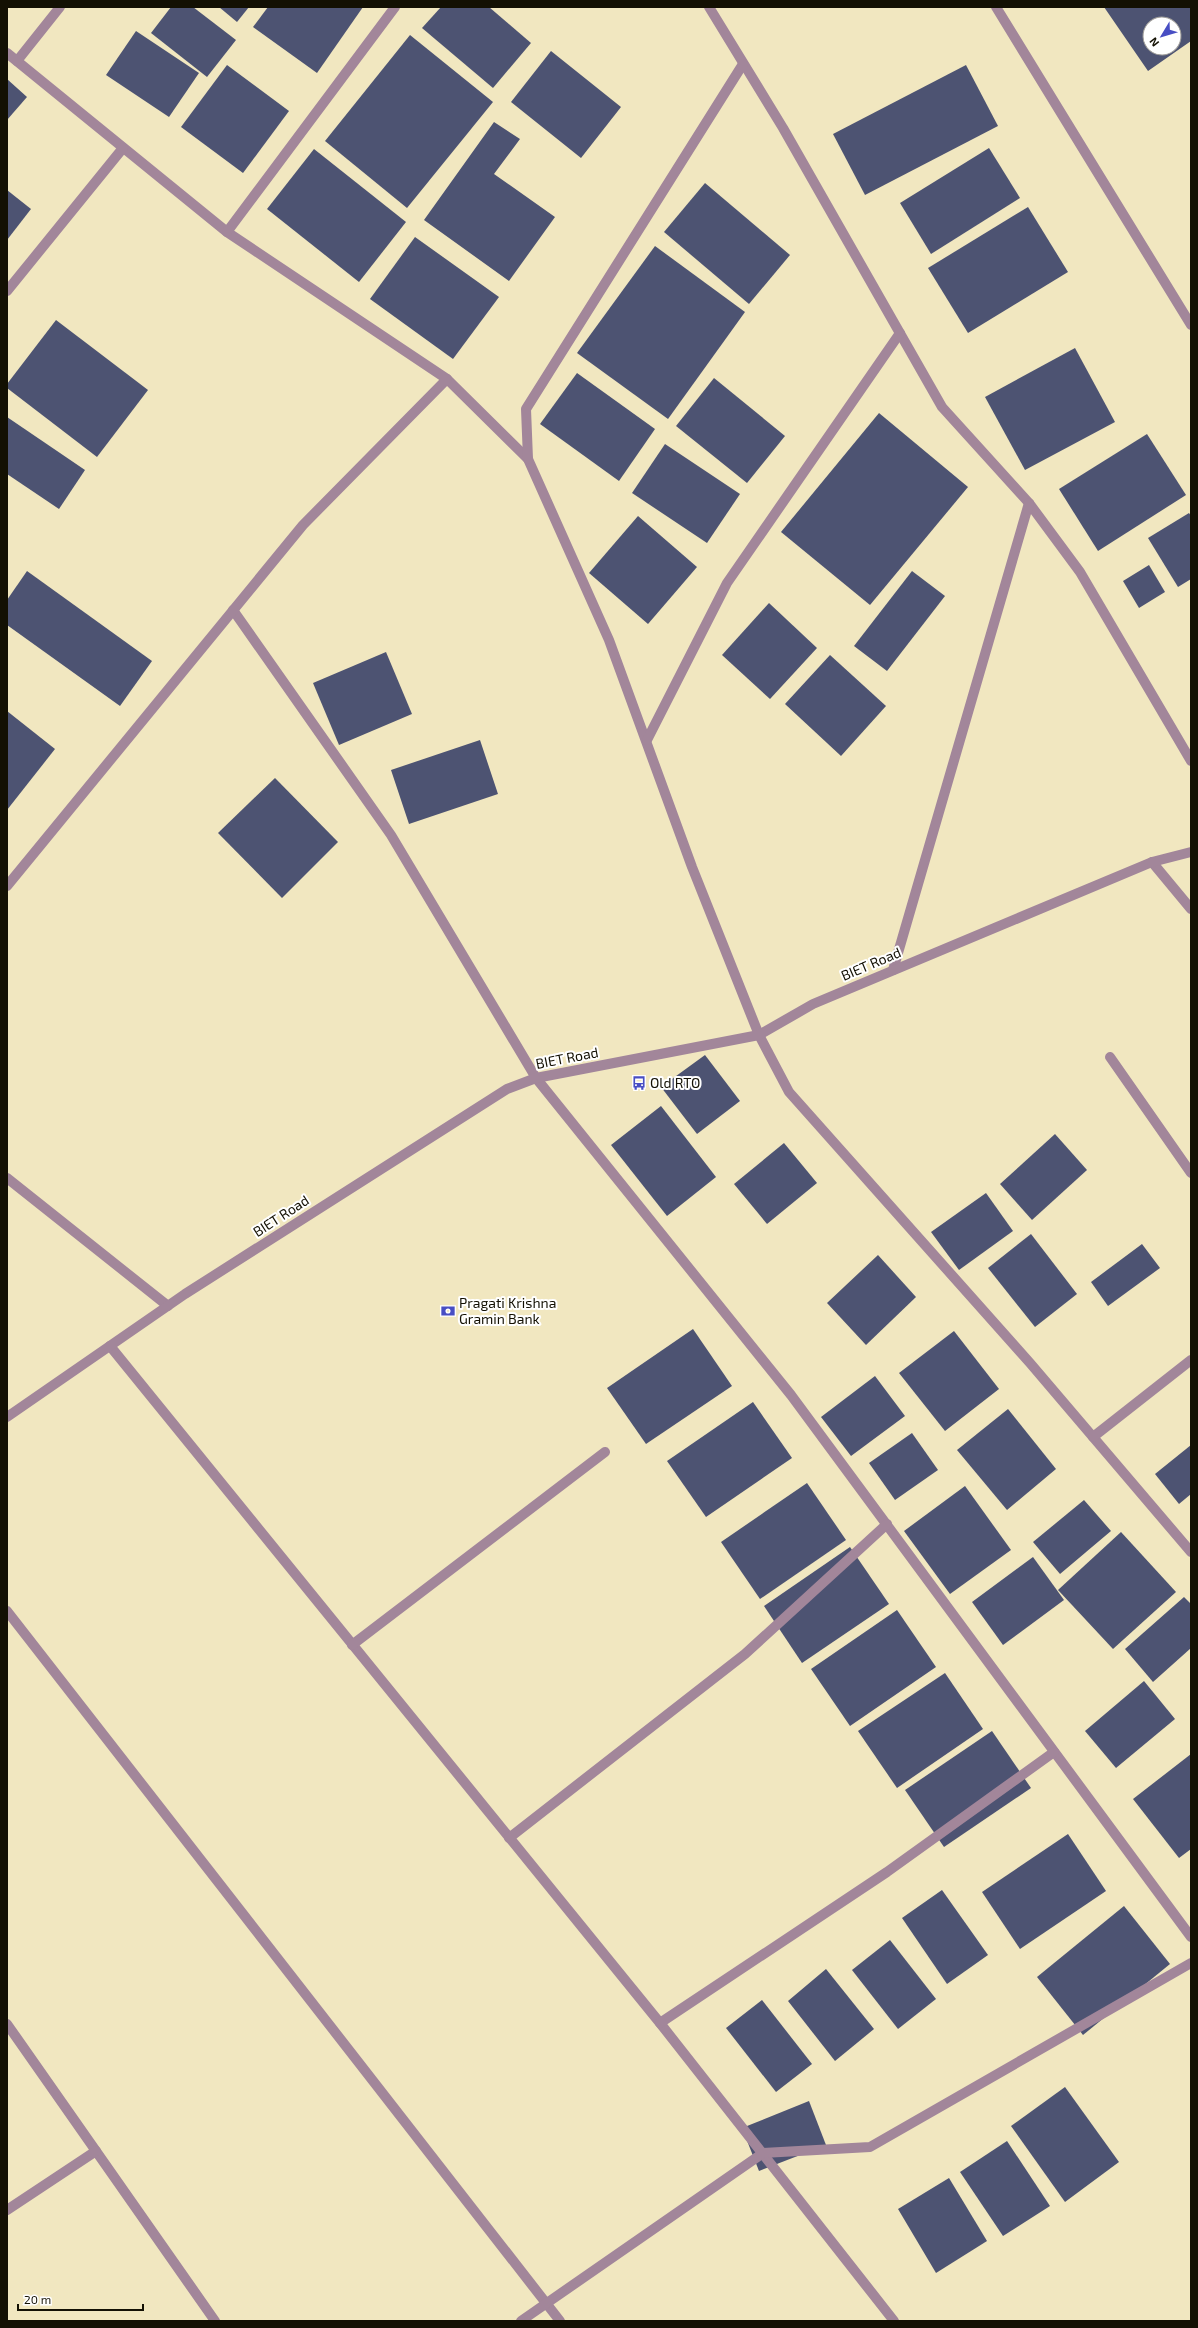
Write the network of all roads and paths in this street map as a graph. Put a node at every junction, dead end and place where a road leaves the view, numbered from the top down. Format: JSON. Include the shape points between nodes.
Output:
{"nodes":[{"id":1,"x":60,"y":7,"type":"edge"},
{"id":2,"x":394,"y":7,"type":"edge"},
{"id":3,"x":709,"y":7,"type":"edge"},
{"id":4,"x":996,"y":7,"type":"edge"},
{"id":5,"x":7,"y":53,"type":"edge"},
{"id":6,"x":17,"y":61,"type":"junction"},
{"id":7,"x":743,"y":64,"type":"junction"},
{"id":8,"x":123,"y":148,"type":"junction"},
{"id":9,"x":227,"y":232,"type":"junction"},
{"id":10,"x":7,"y":291,"type":"edge"},
{"id":11,"x":1191,"y":325,"type":"edge"},
{"id":12,"x":900,"y":333,"type":"junction"},
{"id":13,"x":447,"y":379,"type":"junction"},
{"id":14,"x":528,"y":459,"type":"junction"},
{"id":15,"x":1029,"y":502,"type":"junction"},
{"id":16,"x":234,"y":610,"type":"junction"},
{"id":17,"x":647,"y":740,"type":"junction"},
{"id":18,"x":1191,"y":762,"type":"edge"},
{"id":19,"x":1191,"y":852,"type":"edge"},
{"id":20,"x":1152,"y":862,"type":"junction"},
{"id":21,"x":7,"y":886,"type":"edge"},
{"id":22,"x":1191,"y":909,"type":"edge"},
{"id":23,"x":893,"y":970,"type":"junction"},
{"id":24,"x":759,"y":1036,"type":"junction"},
{"id":25,"x":1110,"y":1057,"type":"dead end"},
{"id":26,"x":536,"y":1078,"type":"junction"},
{"id":27,"x":1191,"y":1173,"type":"edge"},
{"id":28,"x":7,"y":1178,"type":"edge"},
{"id":29,"x":168,"y":1306,"type":"junction"},
{"id":30,"x":110,"y":1346,"type":"junction"},
{"id":31,"x":1191,"y":1360,"type":"edge"},
{"id":32,"x":7,"y":1417,"type":"edge"},
{"id":33,"x":1093,"y":1437,"type":"junction"},
{"id":34,"x":605,"y":1452,"type":"dead end"},
{"id":35,"x":887,"y":1524,"type":"junction"},
{"id":36,"x":1191,"y":1552,"type":"edge"},
{"id":37,"x":7,"y":1610,"type":"edge"},
{"id":38,"x":352,"y":1645,"type":"junction"},
{"id":39,"x":1054,"y":1752,"type":"junction"},
{"id":40,"x":509,"y":1838,"type":"junction"},
{"id":41,"x":1191,"y":1937,"type":"edge"},
{"id":42,"x":1191,"y":1963,"type":"edge"},
{"id":43,"x":660,"y":2023,"type":"junction"},
{"id":44,"x":7,"y":2024,"type":"edge"},
{"id":45,"x":96,"y":2151,"type":"junction"},
{"id":46,"x":763,"y":2153,"type":"junction"},
{"id":47,"x":7,"y":2210,"type":"edge"},
{"id":48,"x":546,"y":2304,"type":"junction"},
{"id":49,"x":216,"y":2321,"type":"edge"},
{"id":50,"x":522,"y":2321,"type":"edge"},
{"id":51,"x":560,"y":2321,"type":"edge"},
{"id":52,"x":894,"y":2321,"type":"edge"}],
"edges":[{"from":1,"to":6,"type":"street"},
{"from":2,"to":9,"type":"street"},
{"from":3,"to":7,"type":"street"},
{"from":4,"to":11,"type":"street"},
{"from":5,"to":6,"type":"street"},
{"from":6,"to":8,"type":"street"},
{"from":7,"to":12,"type":"street"},
{"from":7,"to":14,"type":"street","via":[[526,409]]},
{"from":8,"to":9,"type":"street"},
{"from":8,"to":10,"type":"street"},
{"from":9,"to":13,"type":"street"},
{"from":12,"to":15,"type":"street","via":[[942,407]]},
{"from":12,"to":17,"type":"street","via":[[727,583]]},
{"from":13,"to":14,"type":"street"},
{"from":13,"to":16,"type":"street","via":[[303,525]]},
{"from":14,"to":17,"type":"street","via":[[609,640]]},
{"from":15,"to":18,"type":"street","via":[[1080,572]]},
{"from":15,"to":23,"type":"street"},
{"from":16,"to":21,"type":"street"},
{"from":16,"to":26,"type":"street","via":[[391,835]]},
{"from":17,"to":24,"type":"street","via":[[692,867]]},
{"from":19,"to":20,"type":"street","name":"BIET Road"},
{"from":20,"to":22,"type":"street"},
{"from":20,"to":23,"type":"street","name":"BIET Road"},
{"from":23,"to":24,"type":"street","name":"BIET Road","via":[[813,1004]]},
{"from":24,"to":26,"type":"street","name":"BIET Road"},
{"from":24,"to":33,"type":"street","via":[[789,1092]]},
{"from":25,"to":27,"type":"street"},
{"from":26,"to":29,"type":"street","name":"BIET Road","via":[[507,1089]]},
{"from":26,"to":35,"type":"street","via":[[791,1395]]},
{"from":28,"to":29,"type":"street"},
{"from":29,"to":30,"type":"street","name":"BIET Road"},
{"from":30,"to":32,"type":"street","name":"BIET Road"},
{"from":30,"to":38,"type":"street"},
{"from":31,"to":33,"type":"street"},
{"from":33,"to":36,"type":"street"},
{"from":34,"to":38,"type":"street"},
{"from":35,"to":39,"type":"street"},
{"from":35,"to":40,"type":"street","via":[[745,1654]]},
{"from":37,"to":48,"type":"street"},
{"from":38,"to":40,"type":"street"},
{"from":39,"to":41,"type":"street"},
{"from":39,"to":43,"type":"street","via":[[887,1872]]},
{"from":40,"to":43,"type":"street"},
{"from":42,"to":46,"type":"street","via":[[870,2147]]},
{"from":43,"to":46,"type":"street"},
{"from":44,"to":45,"type":"street"},
{"from":45,"to":47,"type":"street"},
{"from":45,"to":49,"type":"street"},
{"from":46,"to":48,"type":"street"},
{"from":46,"to":52,"type":"street"},
{"from":48,"to":50,"type":"street"},
{"from":48,"to":51,"type":"street"}]}
